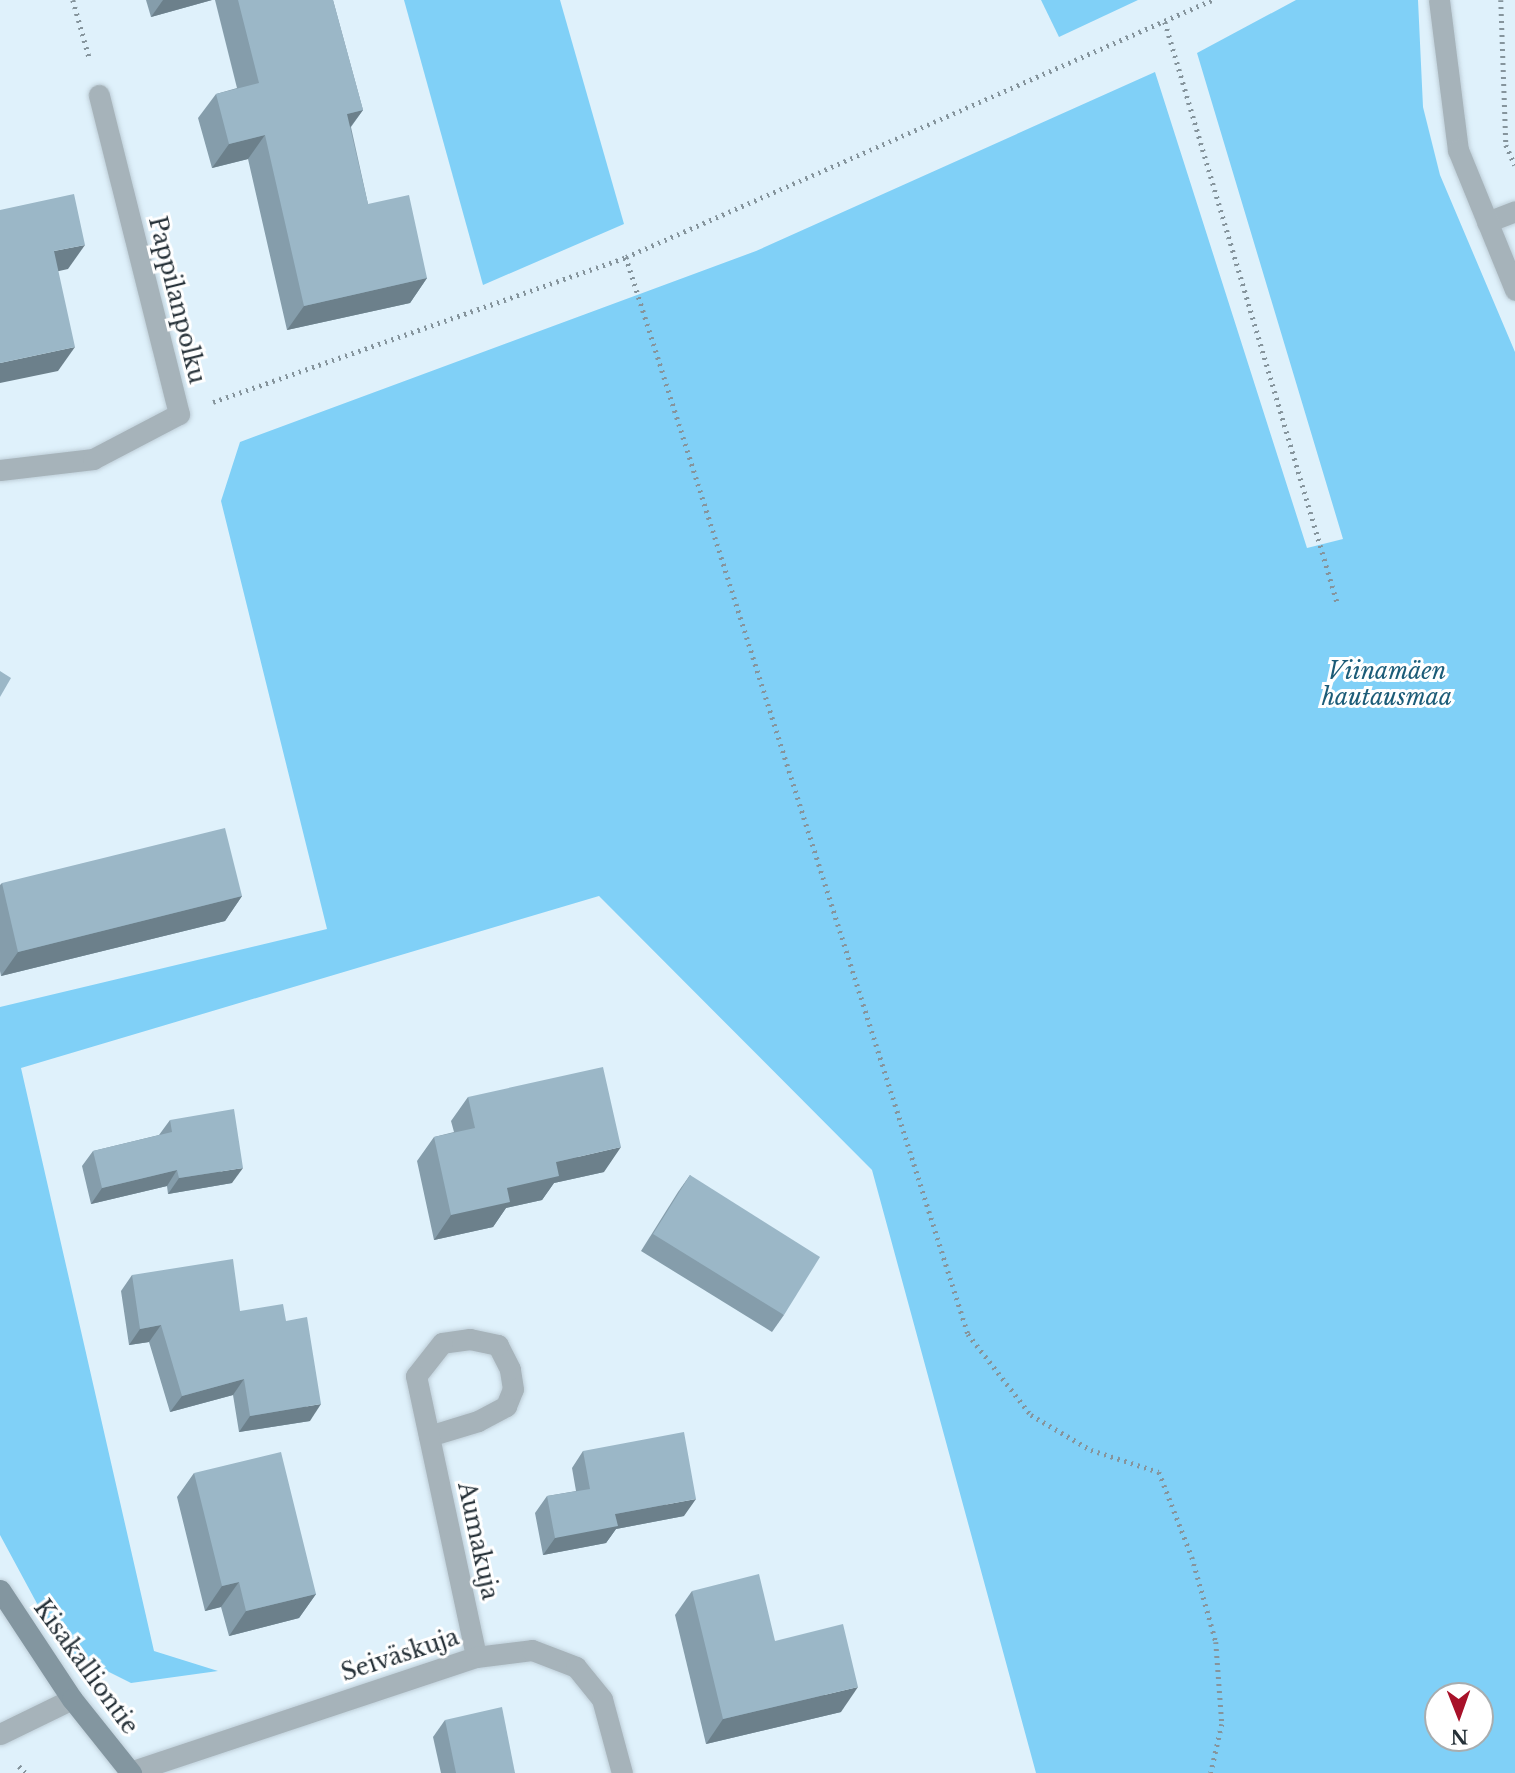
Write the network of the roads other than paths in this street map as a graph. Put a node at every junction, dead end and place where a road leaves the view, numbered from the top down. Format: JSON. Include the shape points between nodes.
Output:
{"nodes":[{"id":1,"x":1439,"y":0,"type":"edge"},
{"id":2,"x":99,"y":95,"type":"road end"},
{"id":3,"x":1515,"y":211,"type":"edge"},
{"id":4,"x":1487,"y":222,"type":"junction"},
{"id":5,"x":1515,"y":290,"type":"edge"},
{"id":6,"x":0,"y":470,"type":"edge"},
{"id":7,"x":429,"y":1436,"type":"junction"},
{"id":8,"x":0,"y":1590,"type":"edge"},
{"id":9,"x":476,"y":1657,"type":"junction"},
{"id":10,"x":72,"y":1699,"type":"junction"},
{"id":11,"x":0,"y":1734,"type":"edge"},
{"id":12,"x":131,"y":1772,"type":"edge"},
{"id":13,"x":622,"y":1773,"type":"edge"}],
"edges":[{"from":1,"to":4,"type":"street","via":[[1458,150]]},
{"from":2,"to":6,"type":"street","name":"Pappilanpolku","via":[[179,414],[93,459]]},
{"from":3,"to":4,"type":"street"},
{"from":4,"to":5,"type":"street"},
{"from":7,"to":7,"type":"street","name":"Aumakuja","via":[[416,1376],[423,1362],[443,1343],[470,1339],[498,1345],[513,1389],[506,1406],[478,1421]]},
{"from":7,"to":9,"type":"street","name":"Aumakuja"},
{"from":8,"to":10,"type":"street","name":"Kisakalliontie"},
{"from":9,"to":12,"type":"street","name":"Seiväskuja"},
{"from":9,"to":13,"type":"street","name":"Seiväskuja","via":[[532,1650],[576,1667],[602,1699]]},
{"from":10,"to":11,"type":"street"},
{"from":10,"to":12,"type":"street","name":"Kisakalliontie"}]}
